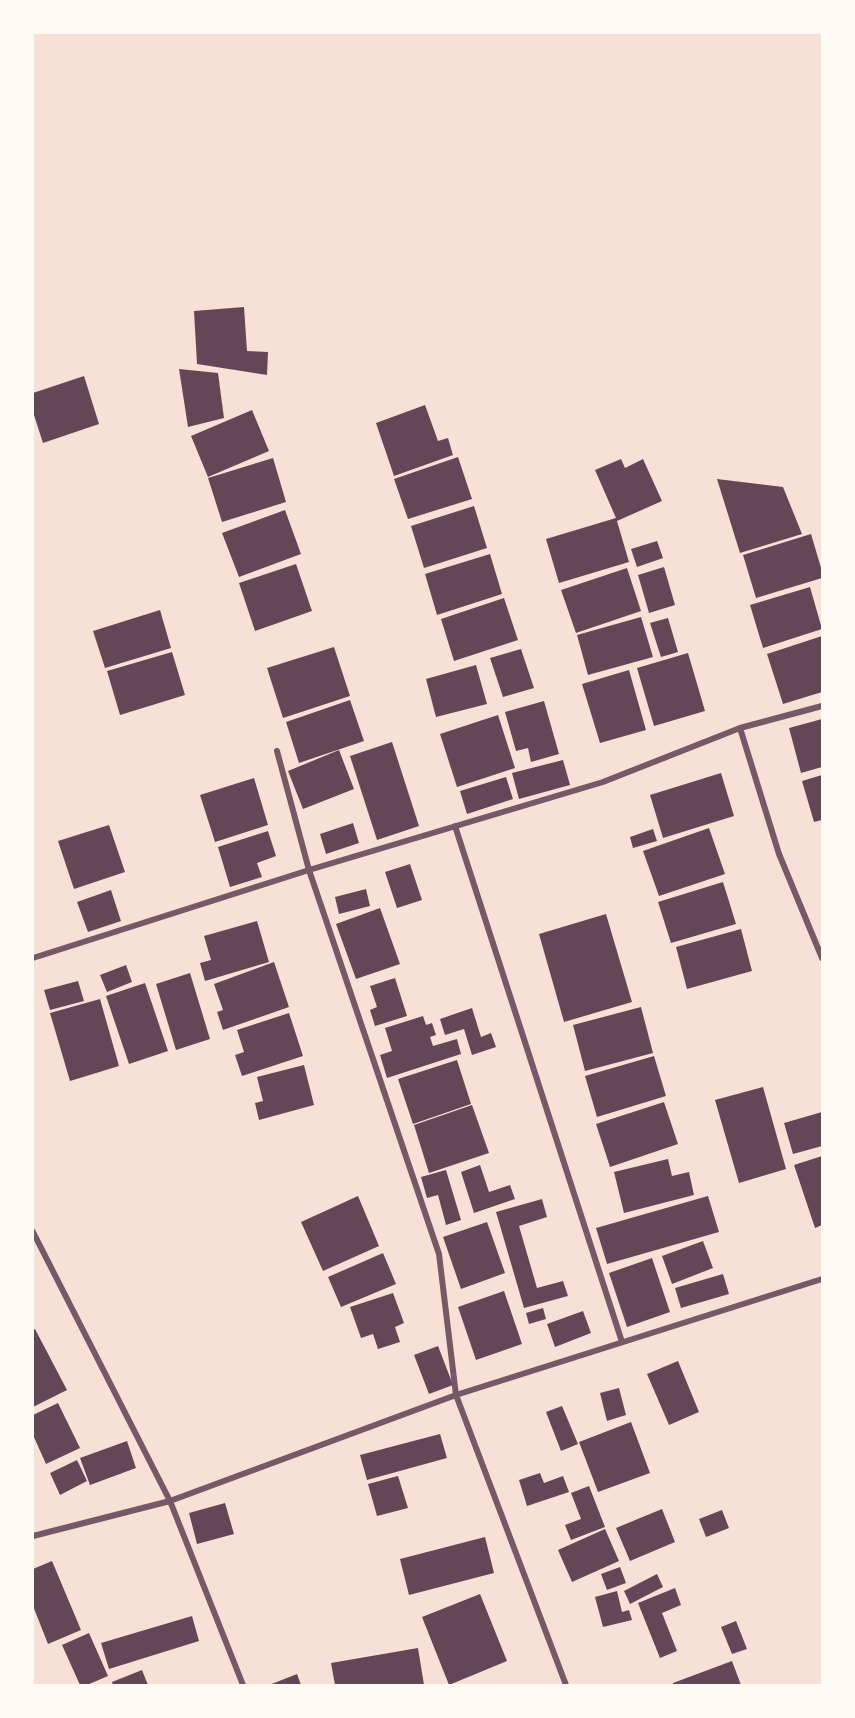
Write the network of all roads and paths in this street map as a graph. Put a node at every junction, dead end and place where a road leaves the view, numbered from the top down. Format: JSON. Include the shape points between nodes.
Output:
{"nodes":[{"id":1,"x":822,"y":706,"type":"edge"},
{"id":2,"x":740,"y":728,"type":"junction"},
{"id":3,"x":277,"y":751,"type":"dead end"},
{"id":4,"x":455,"y":826,"type":"junction"},
{"id":5,"x":309,"y":870,"type":"junction"},
{"id":6,"x":33,"y":958,"type":"edge"},
{"id":7,"x":822,"y":958,"type":"edge"},
{"id":8,"x":33,"y":1232,"type":"edge"},
{"id":9,"x":822,"y":1279,"type":"edge"},
{"id":10,"x":622,"y":1342,"type":"junction"},
{"id":11,"x":456,"y":1395,"type":"junction"},
{"id":12,"x":170,"y":1501,"type":"junction"},
{"id":13,"x":33,"y":1536,"type":"edge"},
{"id":14,"x":243,"y":1685,"type":"edge"},
{"id":15,"x":566,"y":1685,"type":"edge"}],
"edges":[{"from":1,"to":2,"type":"street"},
{"from":2,"to":4,"type":"street","via":[[603,782]]},
{"from":2,"to":7,"type":"street","via":[[779,854]]},
{"from":3,"to":5,"type":"street"},
{"from":4,"to":5,"type":"street"},
{"from":4,"to":10,"type":"street"},
{"from":5,"to":6,"type":"street"},
{"from":5,"to":11,"type":"street","via":[[439,1254]]},
{"from":8,"to":12,"type":"street"},
{"from":9,"to":10,"type":"street"},
{"from":10,"to":11,"type":"street"},
{"from":11,"to":12,"type":"street"},
{"from":11,"to":15,"type":"street"},
{"from":12,"to":13,"type":"street"},
{"from":12,"to":14,"type":"street"}]}
